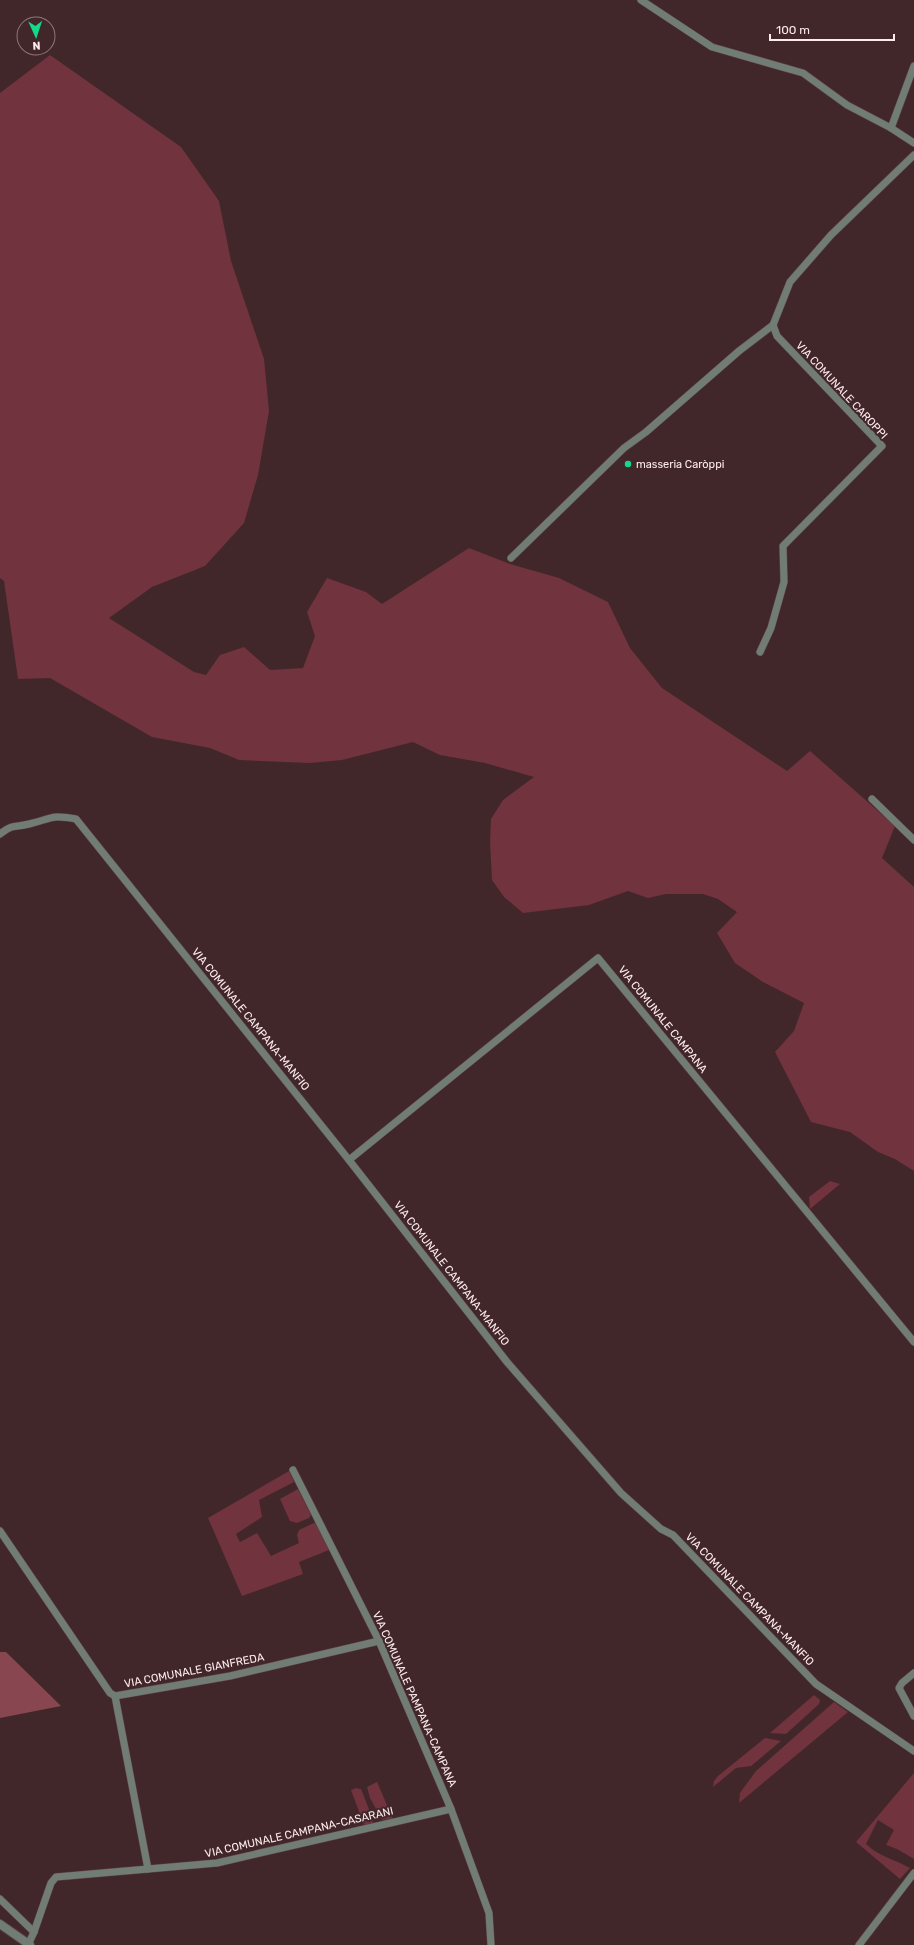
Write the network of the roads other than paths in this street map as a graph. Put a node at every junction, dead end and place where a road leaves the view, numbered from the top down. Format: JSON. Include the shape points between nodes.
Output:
{"nodes":[{"id":1,"x":641,"y":0,"type":"edge"},
{"id":2,"x":914,"y":66,"type":"edge"},
{"id":3,"x":891,"y":128,"type":"junction"},
{"id":4,"x":914,"y":143,"type":"edge"},
{"id":5,"x":914,"y":155,"type":"edge"},
{"id":6,"x":773,"y":325,"type":"junction"},
{"id":7,"x":511,"y":558,"type":"dead end"},
{"id":8,"x":760,"y":652,"type":"dead end"},
{"id":9,"x":872,"y":799,"type":"dead end"},
{"id":10,"x":0,"y":834,"type":"edge"},
{"id":11,"x":914,"y":840,"type":"edge"},
{"id":12,"x":350,"y":1160,"type":"junction"},
{"id":13,"x":914,"y":1342,"type":"edge"},
{"id":14,"x":293,"y":1470,"type":"dead end"},
{"id":15,"x":0,"y":1531,"type":"edge"},
{"id":16,"x":379,"y":1641,"type":"junction"},
{"id":17,"x":914,"y":1673,"type":"edge"},
{"id":18,"x":115,"y":1696,"type":"junction"},
{"id":19,"x":914,"y":1716,"type":"edge"},
{"id":20,"x":914,"y":1751,"type":"edge"},
{"id":21,"x":451,"y":1809,"type":"junction"},
{"id":22,"x":148,"y":1869,"type":"junction"},
{"id":23,"x":914,"y":1873,"type":"edge"},
{"id":24,"x":0,"y":1899,"type":"edge"},
{"id":25,"x":0,"y":1924,"type":"edge"},
{"id":26,"x":34,"y":1932,"type":"junction"},
{"id":27,"x":29,"y":1945,"type":"edge"},
{"id":28,"x":491,"y":1945,"type":"edge"},
{"id":29,"x":859,"y":1945,"type":"edge"}],
"edges":[{"from":1,"to":3,"type":"street","via":[[712,47],[803,73],[847,105]]},
{"from":2,"to":3,"type":"street"},
{"from":3,"to":4,"type":"street"},
{"from":5,"to":6,"type":"street","via":[[831,235],[790,282]]},
{"from":6,"to":7,"type":"street","via":[[624,448]]},
{"from":6,"to":8,"type":"street","name":"VIA COMUNALE CAROPPI","via":[[777,336],[882,446],[783,546],[784,582],[771,628]]},
{"from":9,"to":11,"type":"street"},
{"from":10,"to":12,"type":"street","name":"VIA COMUNALE CAMPANA-MANFIO","via":[[11,825],[29,824],[60,816],[76,820]]},
{"from":12,"to":13,"type":"street","name":"VIA COMUNALE CAMPANA","via":[[598,958]]},
{"from":12,"to":20,"type":"street","name":"VIA COMUNALE CAMPANA-MANFIO","via":[[507,1362],[621,1493],[661,1529],[673,1535],[816,1684]]},
{"from":14,"to":16,"type":"street","name":"VIA COMUNALE PAMPANA-CAMPANA"},
{"from":15,"to":18,"type":"street","name":"VIA COMUNALE GIANFREDA","via":[[110,1693]]},
{"from":16,"to":18,"type":"street","name":"VIA COMUNALE GIANFREDA","via":[[230,1676]]},
{"from":16,"to":21,"type":"street","name":"VIA COMUNALE PAMPANA-CAMPANA"},
{"from":17,"to":19,"type":"street","via":[[899,1688]]},
{"from":18,"to":22,"type":"street"},
{"from":21,"to":22,"type":"street","name":"VIA COMUNALE CAMPANA-CASARANI","via":[[217,1863]]},
{"from":21,"to":28,"type":"street","name":"VIA COMUNALE PAMPANA-CAMPANA","via":[[488,1913]]},
{"from":22,"to":26,"type":"street","name":"VIA COMUNALE CAMPANA-CASARANI","via":[[56,1877],[51,1882]]},
{"from":23,"to":29,"type":"street"},
{"from":24,"to":26,"type":"street"},
{"from":25,"to":27,"type":"street"},
{"from":26,"to":27,"type":"street","name":"VIA COMUNALE CAMPANA-CASARANI"}]}
